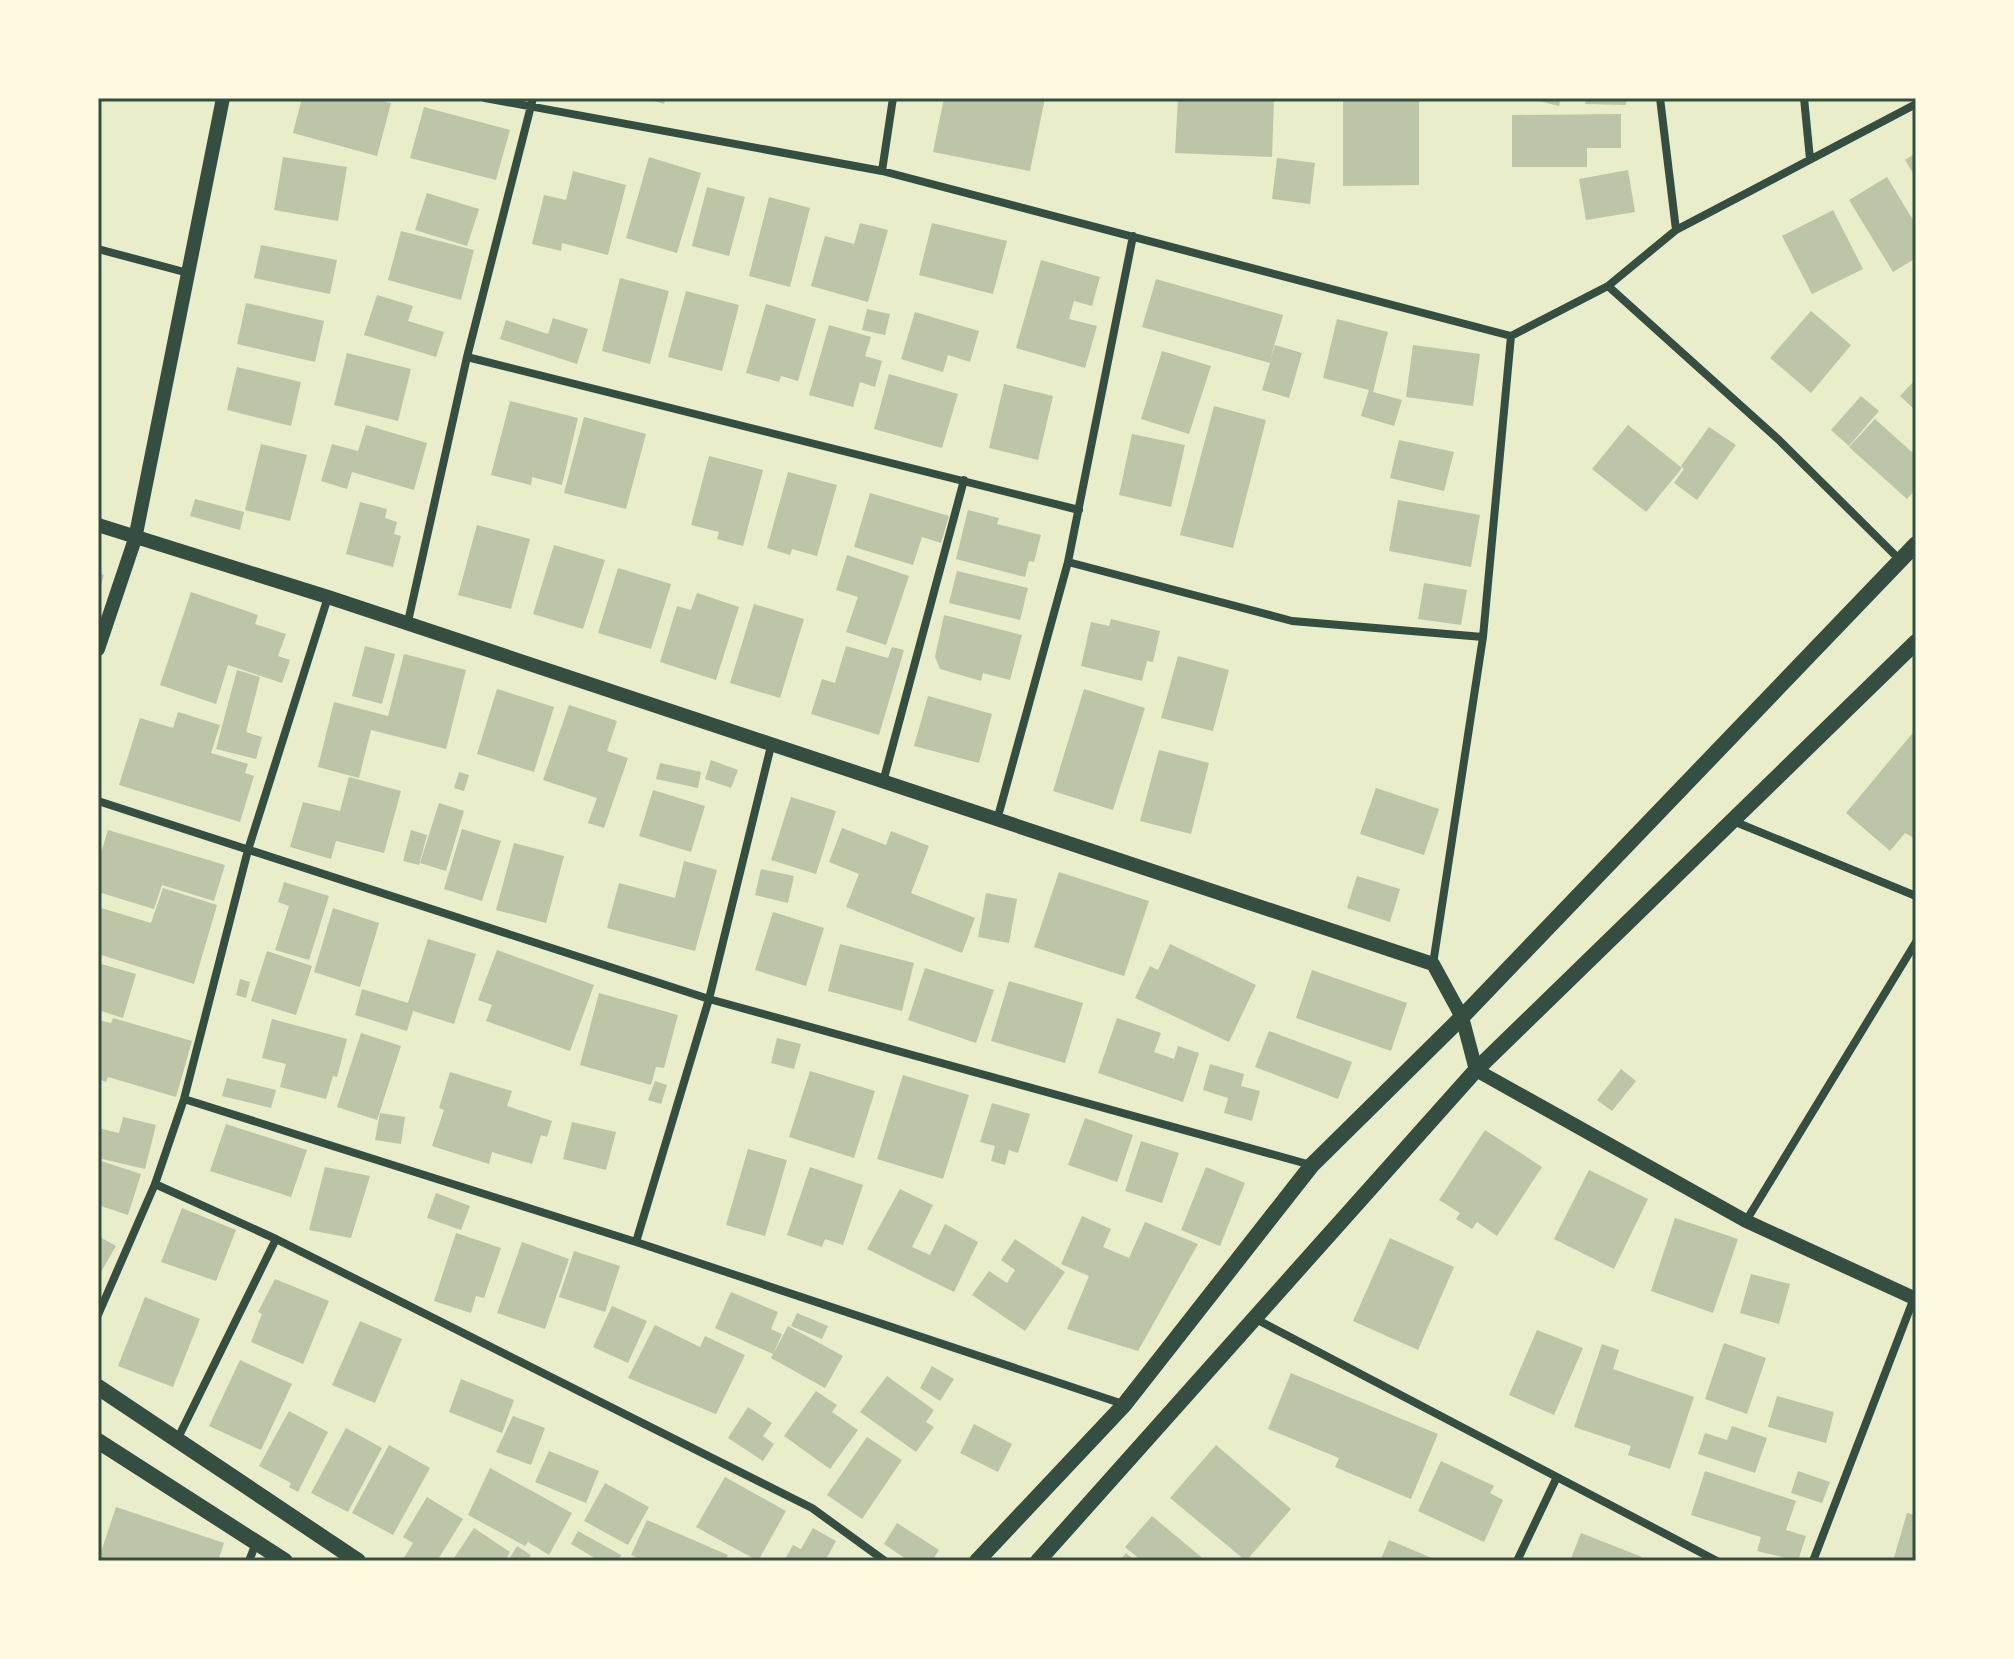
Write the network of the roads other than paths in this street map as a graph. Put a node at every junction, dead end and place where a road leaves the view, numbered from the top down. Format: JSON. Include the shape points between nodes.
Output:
{"nodes":[{"id":1,"x":223,"y":98,"type":"edge"},
{"id":2,"x":485,"y":98,"type":"edge"},
{"id":3,"x":893,"y":98,"type":"edge"},
{"id":4,"x":1660,"y":98,"type":"edge"},
{"id":5,"x":1804,"y":98,"type":"edge"},
{"id":6,"x":532,"y":103,"type":"edge"},
{"id":7,"x":1916,"y":104,"type":"edge"},
{"id":8,"x":1810,"y":159,"type":"junction"},
{"id":9,"x":882,"y":171,"type":"junction"},
{"id":10,"x":1676,"y":230,"type":"junction"},
{"id":11,"x":1133,"y":236,"type":"junction"},
{"id":12,"x":98,"y":249,"type":"edge"},
{"id":13,"x":188,"y":273,"type":"junction"},
{"id":14,"x":1608,"y":286,"type":"junction"},
{"id":15,"x":1511,"y":336,"type":"junction"},
{"id":16,"x":467,"y":357,"type":"junction"},
{"id":17,"x":964,"y":480,"type":"junction"},
{"id":18,"x":1079,"y":510,"type":"junction"},
{"id":19,"x":98,"y":525,"type":"edge"},
{"id":20,"x":135,"y":539,"type":"junction"},
{"id":21,"x":1916,"y":544,"type":"edge"},
{"id":22,"x":1900,"y":560,"type":"junction"},
{"id":23,"x":1068,"y":562,"type":"junction"},
{"id":24,"x":328,"y":597,"type":"junction"},
{"id":25,"x":407,"y":626,"type":"junction"},
{"id":26,"x":1483,"y":637,"type":"junction"},
{"id":27,"x":1916,"y":642,"type":"edge"},
{"id":28,"x":98,"y":649,"type":"edge"},
{"id":29,"x":771,"y":746,"type":"junction"},
{"id":30,"x":883,"y":783,"type":"junction"},
{"id":31,"x":98,"y":801,"type":"edge"},
{"id":32,"x":997,"y":821,"type":"junction"},
{"id":33,"x":1733,"y":821,"type":"junction"},
{"id":34,"x":248,"y":850,"type":"junction"},
{"id":35,"x":1916,"y":896,"type":"edge"},
{"id":36,"x":1916,"y":942,"type":"edge"},
{"id":37,"x":1433,"y":964,"type":"junction"},
{"id":38,"x":709,"y":999,"type":"junction"},
{"id":39,"x":1462,"y":1017,"type":"junction"},
{"id":40,"x":1476,"y":1070,"type":"junction"},
{"id":41,"x":184,"y":1099,"type":"junction"},
{"id":42,"x":1312,"y":1165,"type":"junction"},
{"id":43,"x":155,"y":1184,"type":"junction"},
{"id":44,"x":1746,"y":1221,"type":"junction"},
{"id":45,"x":276,"y":1239,"type":"junction"},
{"id":46,"x":636,"y":1242,"type":"junction"},
{"id":47,"x":1915,"y":1298,"type":"edge"},
{"id":48,"x":98,"y":1315,"type":"edge"},
{"id":49,"x":1254,"y":1318,"type":"junction"},
{"id":50,"x":98,"y":1387,"type":"edge"},
{"id":51,"x":1124,"y":1405,"type":"junction"},
{"id":52,"x":177,"y":1440,"type":"junction"},
{"id":53,"x":98,"y":1441,"type":"edge"},
{"id":54,"x":1556,"y":1479,"type":"junction"},
{"id":55,"x":257,"y":1542,"type":"junction"},
{"id":56,"x":249,"y":1561,"type":"edge"},
{"id":57,"x":285,"y":1561,"type":"edge"},
{"id":58,"x":358,"y":1561,"type":"edge"},
{"id":59,"x":885,"y":1561,"type":"edge"},
{"id":60,"x":977,"y":1561,"type":"edge"},
{"id":61,"x":1038,"y":1561,"type":"edge"},
{"id":62,"x":1517,"y":1561,"type":"edge"},
{"id":63,"x":1717,"y":1561,"type":"edge"},
{"id":64,"x":1813,"y":1561,"type":"edge"}],
"edges":[{"from":1,"to":13,"type":"street"},
{"from":2,"to":6,"type":"street"},
{"from":3,"to":9,"type":"street"},
{"from":4,"to":10,"type":"street"},
{"from":5,"to":8,"type":"street"},
{"from":6,"to":9,"type":"street"},
{"from":6,"to":16,"type":"street"},
{"from":7,"to":8,"type":"street"},
{"from":8,"to":10,"type":"street"},
{"from":9,"to":11,"type":"street"},
{"from":10,"to":14,"type":"street"},
{"from":11,"to":15,"type":"street"},
{"from":11,"to":18,"type":"street"},
{"from":12,"to":13,"type":"street"},
{"from":13,"to":20,"type":"street"},
{"from":14,"to":15,"type":"street"},
{"from":14,"to":22,"type":"street","via":[[1779,440]]},
{"from":15,"to":26,"type":"street"},
{"from":16,"to":17,"type":"street"},
{"from":16,"to":25,"type":"street"},
{"from":17,"to":18,"type":"street"},
{"from":17,"to":30,"type":"street"},
{"from":18,"to":23,"type":"street"},
{"from":19,"to":20,"type":"street"},
{"from":20,"to":24,"type":"street"},
{"from":20,"to":28,"type":"street"},
{"from":21,"to":22,"type":"main road"},
{"from":22,"to":39,"type":"main road"},
{"from":23,"to":26,"type":"street","via":[[1292,621]]},
{"from":23,"to":32,"type":"street"},
{"from":24,"to":25,"type":"street"},
{"from":24,"to":34,"type":"street"},
{"from":25,"to":29,"type":"street"},
{"from":26,"to":37,"type":"street"},
{"from":27,"to":33,"type":"main road"},
{"from":29,"to":30,"type":"street"},
{"from":29,"to":38,"type":"street"},
{"from":30,"to":32,"type":"street"},
{"from":31,"to":34,"type":"street"},
{"from":32,"to":37,"type":"street"},
{"from":33,"to":35,"type":"street"},
{"from":33,"to":40,"type":"main road"},
{"from":34,"to":38,"type":"street"},
{"from":34,"to":41,"type":"street"},
{"from":36,"to":44,"type":"street"},
{"from":37,"to":39,"type":"street"},
{"from":38,"to":42,"type":"street"},
{"from":38,"to":46,"type":"street"},
{"from":39,"to":40,"type":"street"},
{"from":39,"to":42,"type":"main road"},
{"from":40,"to":44,"type":"street"},
{"from":40,"to":49,"type":"main road"},
{"from":41,"to":43,"type":"street"},
{"from":41,"to":46,"type":"street"},
{"from":42,"to":51,"type":"main road"},
{"from":43,"to":45,"type":"street"},
{"from":43,"to":48,"type":"street"},
{"from":44,"to":47,"type":"street"},
{"from":45,"to":52,"type":"street"},
{"from":45,"to":59,"type":"street","via":[[812,1508]]},
{"from":46,"to":51,"type":"street"},
{"from":47,"to":64,"type":"street"},
{"from":49,"to":54,"type":"street"},
{"from":49,"to":61,"type":"main road"},
{"from":50,"to":52,"type":"main road"},
{"from":51,"to":60,"type":"main road"},
{"from":52,"to":58,"type":"main road"},
{"from":53,"to":55,"type":"main road"},
{"from":54,"to":62,"type":"street"},
{"from":54,"to":63,"type":"street"},
{"from":55,"to":56,"type":"street"},
{"from":55,"to":57,"type":"main road"}]}
